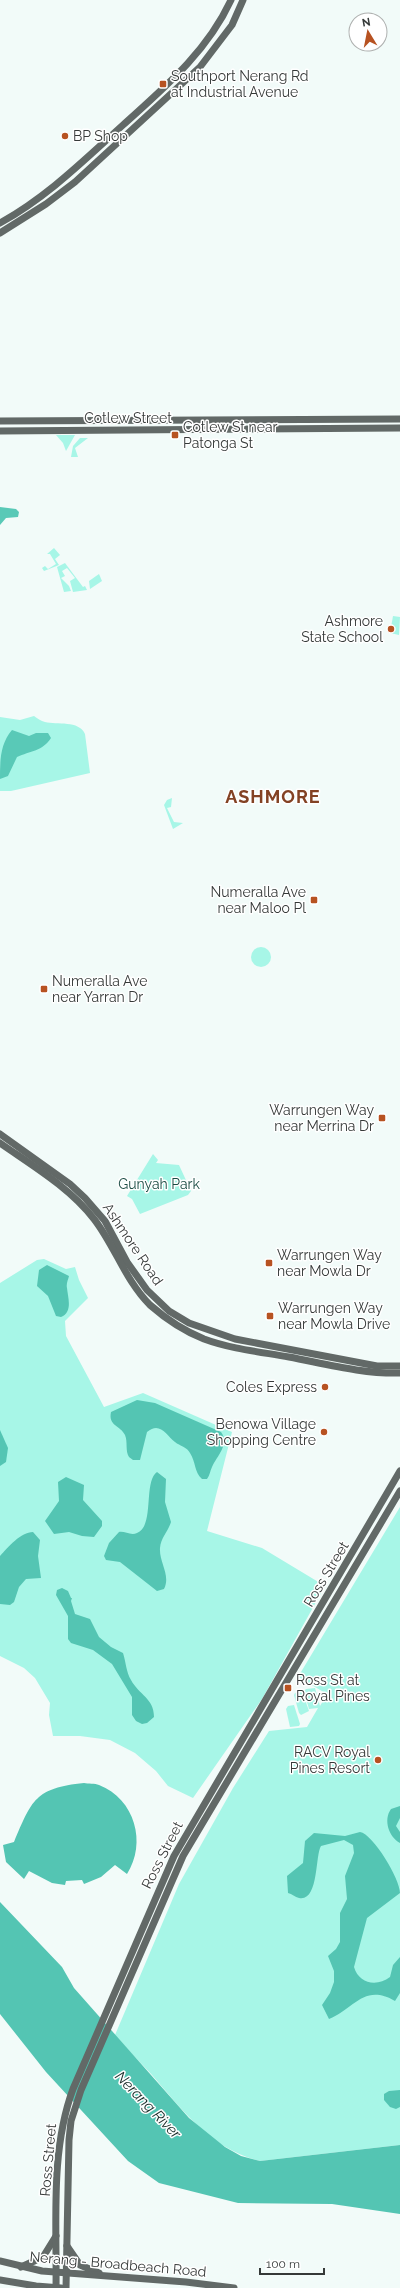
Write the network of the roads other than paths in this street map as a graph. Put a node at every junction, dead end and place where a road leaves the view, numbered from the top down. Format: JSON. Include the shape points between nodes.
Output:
{"nodes":[{"id":1,"x":231,"y":0,"type":"edge"},
{"id":2,"x":243,"y":0,"type":"edge"},
{"id":3,"x":0,"y":223,"type":"edge"},
{"id":4,"x":0,"y":233,"type":"edge"},
{"id":5,"x":400,"y":419,"type":"edge"},
{"id":6,"x":0,"y":421,"type":"edge"},
{"id":7,"x":400,"y":428,"type":"edge"},
{"id":8,"x":0,"y":431,"type":"edge"},
{"id":9,"x":0,"y":1134,"type":"edge"},
{"id":10,"x":0,"y":1143,"type":"edge"},
{"id":11,"x":110,"y":1237,"type":"junction"},
{"id":12,"x":400,"y":1366,"type":"edge"},
{"id":13,"x":400,"y":1373,"type":"edge"},
{"id":14,"x":400,"y":1471,"type":"edge"},
{"id":15,"x":400,"y":1491,"type":"edge"},
{"id":16,"x":199,"y":1828,"type":"junction"},
{"id":17,"x":187,"y":1834,"type":"junction"},
{"id":18,"x":57,"y":2236,"type":"junction"},
{"id":19,"x":67,"y":2246,"type":"junction"},
{"id":20,"x":0,"y":2261,"type":"edge"},
{"id":21,"x":20,"y":2268,"type":"junction"},
{"id":22,"x":56,"y":2273,"type":"junction"},
{"id":23,"x":67,"y":2274,"type":"junction"},
{"id":24,"x":106,"y":2276,"type":"junction"},
{"id":25,"x":0,"y":2280,"type":"edge"},
{"id":26,"x":28,"y":2287,"type":"edge"},
{"id":27,"x":56,"y":2288,"type":"edge"},
{"id":28,"x":61,"y":2288,"type":"edge"},
{"id":29,"x":66,"y":2288,"type":"edge"},
{"id":30,"x":234,"y":2288,"type":"edge"}],
"edges":[{"from":1,"to":3,"type":"main road","via":[[200,50],[159,93],[51,191]]},
{"from":2,"to":4,"type":"main road","via":[[232,25],[200,67],[75,182]]},
{"from":5,"to":6,"type":"main road","name":"Cotlew Street"},
{"from":7,"to":8,"type":"main road","name":"Cotlew Street"},
{"from":9,"to":11,"type":"main road","name":"Ashmore Road","via":[[70,1184],[99,1213]]},
{"from":10,"to":11,"type":"main road","name":"Ashmore Road","via":[[67,1190]]},
{"from":11,"to":12,"type":"main road","name":"Ashmore Road","via":[[147,1290],[169,1311],[188,1323],[235,1339],[378,1366]]},
{"from":11,"to":13,"type":"main road","name":"Ashmore Road","via":[[120,1264],[136,1289],[165,1317],[200,1337],[225,1345],[363,1371]]},
{"from":14,"to":17,"type":"main road","name":"Ross Street"},
{"from":15,"to":16,"type":"main road","name":"Ross Street"},
{"from":16,"to":17,"type":"main road"},
{"from":16,"to":19,"type":"main road","name":"Ross Street","via":[[177,1868],[73,2112],[69,2140]]},
{"from":17,"to":18,"type":"main road","name":"Ross Street","via":[[165,1874],[67,2107],[59,2158]]},
{"from":18,"to":21,"type":"main road","via":[[43,2257]]},
{"from":18,"to":22,"type":"main road","name":"Ross Street"},
{"from":19,"to":23,"type":"main road","name":"Ross Street"},
{"from":19,"to":24,"type":"main road","via":[[80,2265]]},
{"from":20,"to":21,"type":"main road","name":"Nerang - Broadbeach Road"},
{"from":21,"to":22,"type":"main road","name":"Nerang - Broadbeach Road"},
{"from":22,"to":23,"type":"main road","name":"Nerang - Broadbeach Road"},
{"from":22,"to":27,"type":"main road","name":"Ross Street"},
{"from":23,"to":24,"type":"main road","name":"Nerang - Broadbeach Road"},
{"from":23,"to":29,"type":"main road","name":"Ross Street"},
{"from":24,"to":30,"type":"main road","name":"Nerang - Broadbeach Road"},
{"from":25,"to":26,"type":"main road","name":"Nerang - Broadbeach Road"},
{"from":26,"to":27,"type":"main road","name":"Nerang - Broadbeach Road"},
{"from":27,"to":28,"type":"main road","name":"Nerang - Broadbeach Road"}]}
